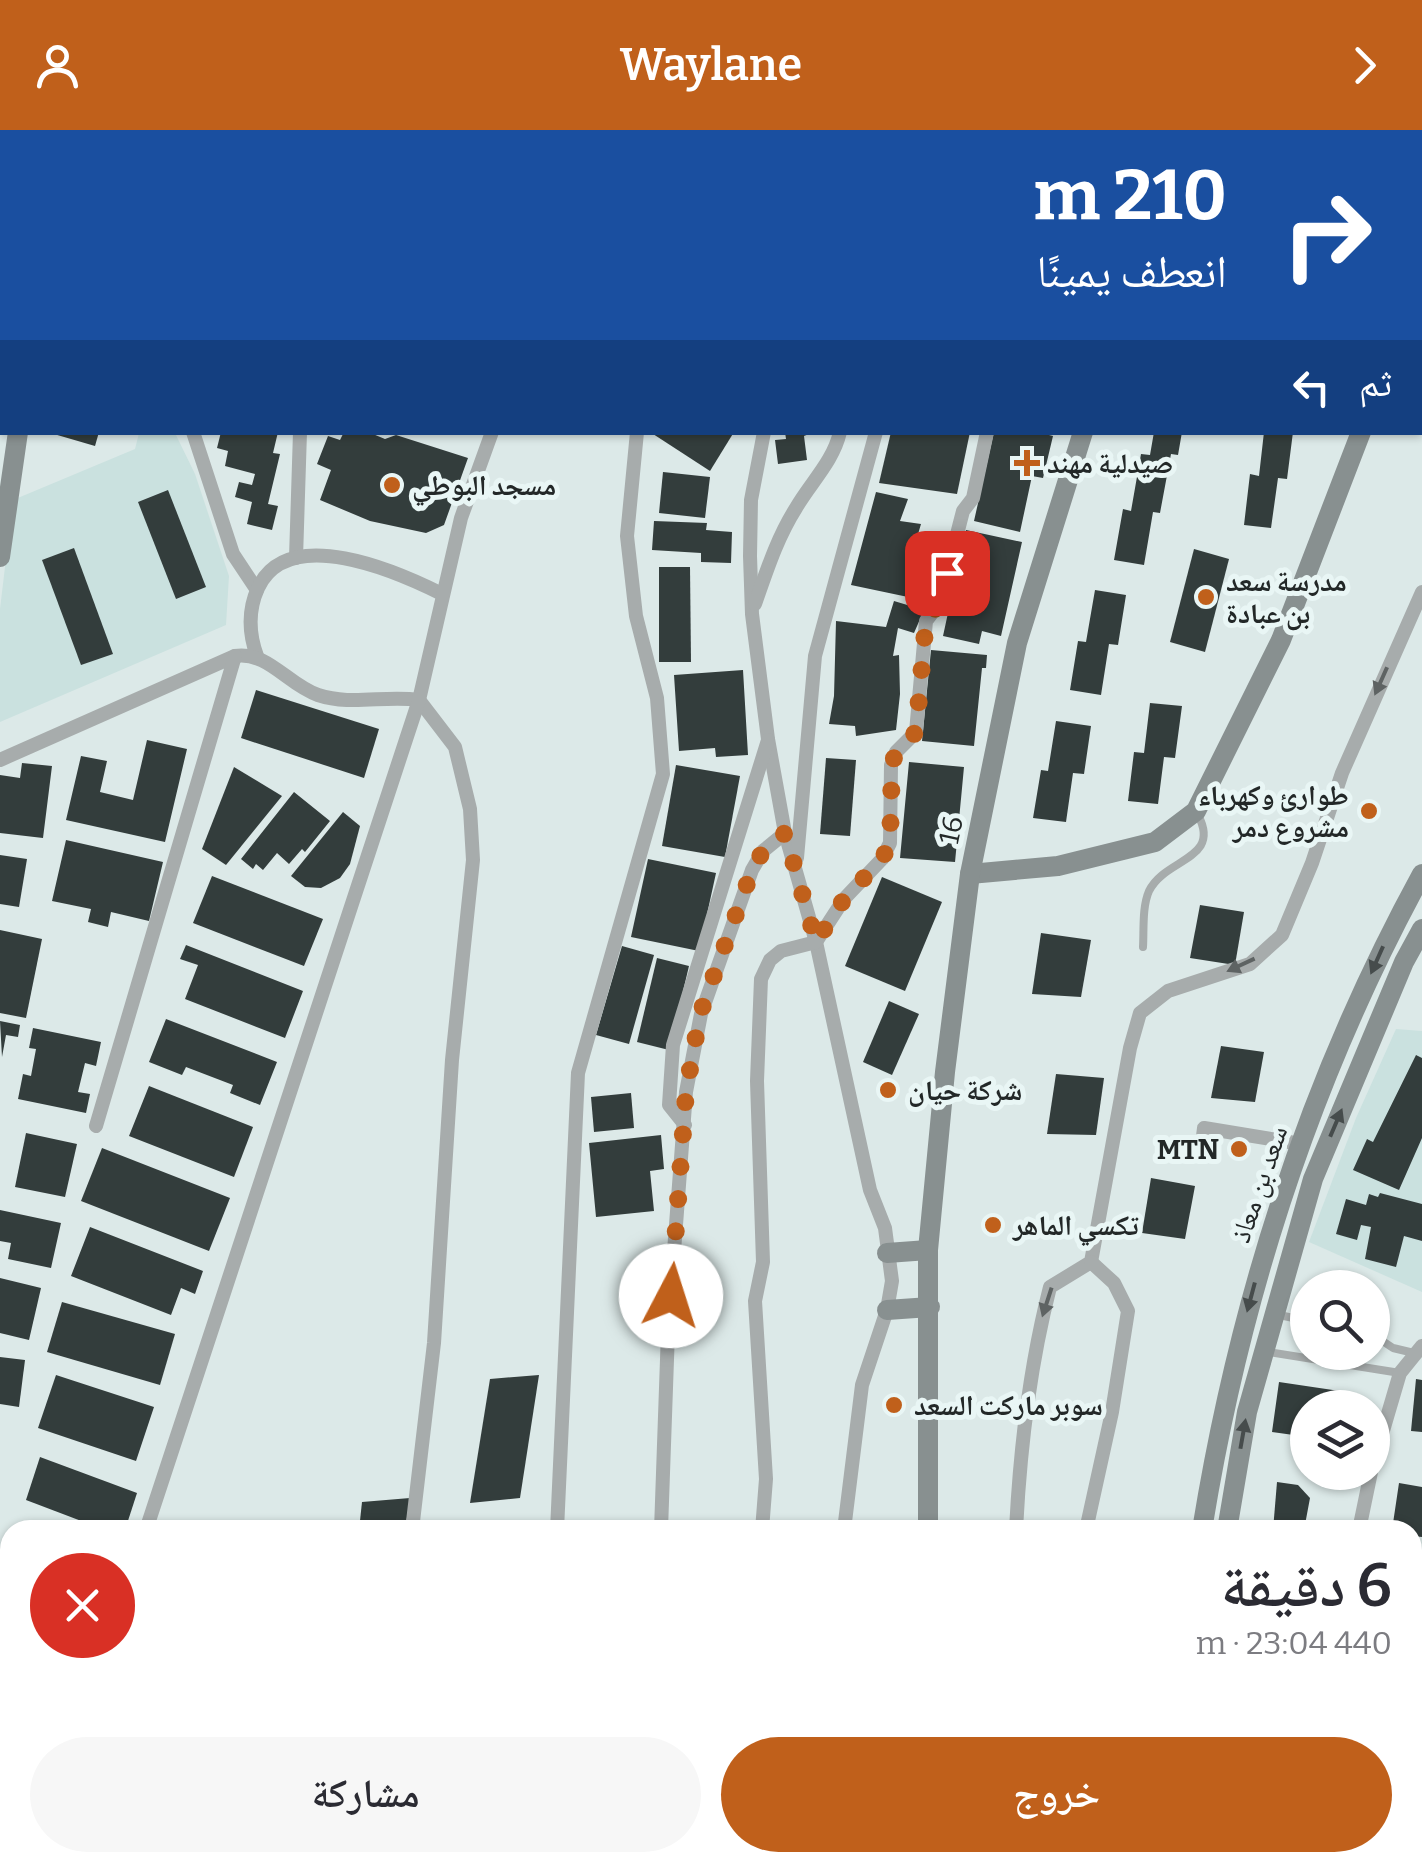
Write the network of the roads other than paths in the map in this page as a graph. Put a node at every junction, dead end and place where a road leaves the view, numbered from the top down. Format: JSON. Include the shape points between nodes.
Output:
{"nodes":[{"id":1,"x":18,"y":435,"type":"edge"},
{"id":2,"x":194,"y":435,"type":"edge"},
{"id":3,"x":300,"y":435,"type":"edge"},
{"id":4,"x":491,"y":435,"type":"edge"},
{"id":5,"x":637,"y":435,"type":"edge"},
{"id":6,"x":763,"y":435,"type":"edge"},
{"id":7,"x":839,"y":435,"type":"edge"},
{"id":8,"x":875,"y":435,"type":"edge"},
{"id":9,"x":987,"y":435,"type":"edge"},
{"id":10,"x":1082,"y":435,"type":"edge"},
{"id":11,"x":1360,"y":435,"type":"edge"},
{"id":12,"x":0,"y":556,"type":"edge"},
{"id":13,"x":296,"y":558,"type":"junction"},
{"id":14,"x":256,"y":590,"type":"junction"},
{"id":15,"x":1422,"y":592,"type":"edge"},
{"id":16,"x":442,"y":594,"type":"junction"},
{"id":17,"x":752,"y":614,"type":"junction"},
{"id":18,"x":234,"y":656,"type":"junction"},
{"id":19,"x":256,"y":656,"type":"junction"},
{"id":20,"x":420,"y":700,"type":"junction"},
{"id":21,"x":768,"y":740,"type":"junction"},
{"id":22,"x":0,"y":760,"type":"edge"},
{"id":23,"x":1196,"y":810,"type":"junction"},
{"id":24,"x":785,"y":833,"type":"junction"},
{"id":25,"x":796,"y":866,"type":"junction"},
{"id":26,"x":970,"y":874,"type":"junction"},
{"id":27,"x":1422,"y":874,"type":"edge"},
{"id":28,"x":1422,"y":929,"type":"edge"},
{"id":29,"x":816,"y":942,"type":"junction"},
{"id":30,"x":1143,"y":947,"type":"dead end"},
{"id":31,"x":685,"y":1125,"type":"junction"},
{"id":32,"x":96,"y":1126,"type":"dead end"},
{"id":33,"x":1301,"y":1144,"type":"junction"},
{"id":34,"x":1201,"y":1152,"type":"dead end"},
{"id":35,"x":928,"y":1250,"type":"junction"},
{"id":36,"x":887,"y":1253,"type":"junction"},
{"id":37,"x":1091,"y":1262,"type":"junction"},
{"id":38,"x":930,"y":1307,"type":"junction"},
{"id":39,"x":888,"y":1310,"type":"junction"},
{"id":40,"x":1274,"y":1314,"type":"junction"},
{"id":41,"x":1290,"y":1317,"type":"edge"},
{"id":42,"x":1390,"y":1346,"type":"edge"},
{"id":43,"x":1418,"y":1349,"type":"edge"},
{"id":44,"x":1264,"y":1352,"type":"junction"},
{"id":45,"x":1400,"y":1373,"type":"junction"},
{"id":46,"x":1390,"y":1408,"type":"edge"},
{"id":47,"x":1368,"y":1490,"type":"edge"},
{"id":48,"x":149,"y":1520,"type":"edge"},
{"id":49,"x":413,"y":1520,"type":"edge"},
{"id":50,"x":557,"y":1520,"type":"edge"},
{"id":51,"x":661,"y":1520,"type":"edge"},
{"id":52,"x":763,"y":1520,"type":"edge"},
{"id":53,"x":845,"y":1520,"type":"edge"},
{"id":54,"x":928,"y":1520,"type":"edge"},
{"id":55,"x":1017,"y":1520,"type":"edge"},
{"id":56,"x":1088,"y":1520,"type":"edge"},
{"id":57,"x":1204,"y":1520,"type":"edge"},
{"id":58,"x":1228,"y":1520,"type":"edge"},
{"id":59,"x":1361,"y":1520,"type":"edge"}],
"edges":[{"from":1,"to":12,"type":"street"},
{"from":2,"to":14,"type":"street","via":[[234,554]]},
{"from":3,"to":13,"type":"street"},
{"from":4,"to":16,"type":"street","via":[[460,518]]},
{"from":5,"to":50,"type":"street","via":[[627,536],[663,774],[578,1072]]},
{"from":6,"to":17,"type":"street","via":[[751,500]]},
{"from":7,"to":17,"type":"street","via":[[774,548]]},
{"from":8,"to":25,"type":"street","via":[[815,656]]},
{"from":9,"to":29,"type":"street","via":[[939,604],[926,620],[916,732],[892,764],[890,843]]},
{"from":10,"to":26,"type":"street","name":"16","via":[[1017,643]]},
{"from":11,"to":23,"type":"street","via":[[1281,640]]},
{"from":13,"to":14,"type":"street","via":[[270,572]]},
{"from":13,"to":16,"type":"street","via":[[362,562]]},
{"from":14,"to":19,"type":"street","via":[[250,624]]},
{"from":15,"to":37,"type":"street","one_way":true,"via":[[1342,773],[1282,936],[1250,964],[1168,991],[1140,1013]]},
{"from":16,"to":20,"type":"street"},
{"from":17,"to":21,"type":"street"},
{"from":18,"to":19,"type":"street"},
{"from":18,"to":22,"type":"street"},
{"from":18,"to":32,"type":"street"},
{"from":19,"to":20,"type":"street","via":[[320,696]]},
{"from":20,"to":48,"type":"street"},
{"from":20,"to":49,"type":"street","via":[[455,746],[473,860]]},
{"from":21,"to":24,"type":"street"},
{"from":21,"to":31,"type":"street","via":[[673,1045],[670,1105]]},
{"from":23,"to":26,"type":"street","via":[[1155,842],[1058,866]]},
{"from":23,"to":30,"type":"lane","via":[[1204,826],[1202,847],[1150,888]]},
{"from":24,"to":25,"type":"street"},
{"from":24,"to":31,"type":"street","via":[[752,870],[700,1014]]},
{"from":25,"to":29,"type":"street"},
{"from":26,"to":35,"type":"street","name":"16"},
{"from":27,"to":33,"type":"street","name":"سعد بن معاذ","one_way":true,"via":[[1381,950]]},
{"from":40,"to":28,"type":"street","name":"سعد بن معاذ","one_way":true,"via":[[1313,1179]]},
{"from":29,"to":36,"type":"street"},
{"from":29,"to":52,"type":"street","via":[[782,951],[761,979],[763,1262],[755,1301]]},
{"from":31,"to":51,"type":"street"},
{"from":33,"to":34,"type":"street","via":[[1204,1128]]},
{"from":33,"to":57,"type":"street","name":"سعد بن معاذ","one_way":true,"via":[[1252,1291]]},
{"from":35,"to":36,"type":"street"},
{"from":35,"to":38,"type":"street","name":"16"},
{"from":36,"to":39,"type":"street"},
{"from":37,"to":55,"type":"street","one_way":true,"via":[[1050,1287]]},
{"from":37,"to":56,"type":"street","via":[[1114,1283],[1128,1311]]},
{"from":38,"to":39,"type":"street"},
{"from":38,"to":54,"type":"street","name":"16"},
{"from":39,"to":53,"type":"street","via":[[862,1385]]},
{"from":40,"to":41,"type":"lane"},
{"from":40,"to":44,"type":"street","name":"سعد بن معاذ"},
{"from":42,"to":43,"type":"lane"},
{"from":43,"to":45,"type":"street"},
{"from":44,"to":45,"type":"lane"},
{"from":58,"to":44,"type":"street","name":"سعد بن معاذ","one_way":true},
{"from":45,"to":46,"type":"street"},
{"from":47,"to":59,"type":"street"}]}
